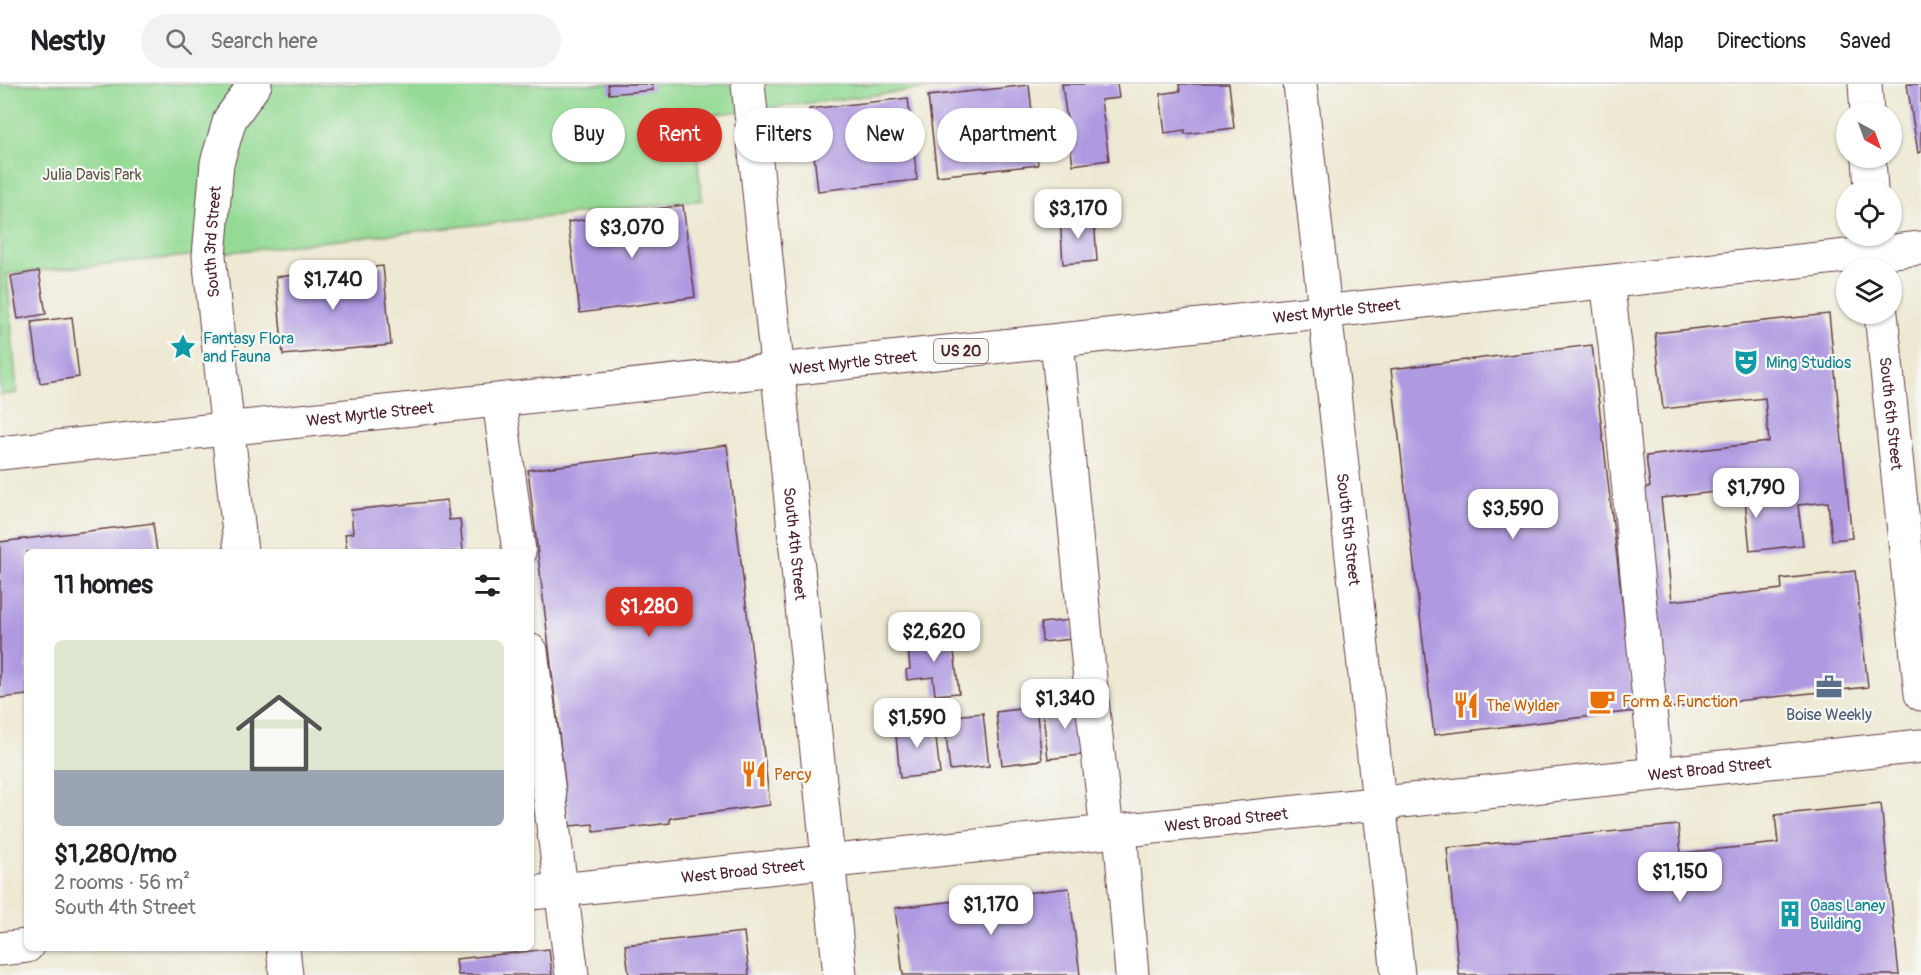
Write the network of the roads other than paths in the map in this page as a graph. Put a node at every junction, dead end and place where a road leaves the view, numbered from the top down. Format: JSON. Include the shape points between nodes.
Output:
{"nodes":[{"id":1,"x":255,"y":84,"type":"edge"},
{"id":2,"x":1300,"y":84,"type":"edge"},
{"id":3,"x":1865,"y":84,"type":"edge"},
{"id":4,"x":749,"y":98,"type":"edge"},
{"id":5,"x":1866,"y":102,"type":"edge"},
{"id":6,"x":1921,"y":248,"type":"edge"},
{"id":7,"x":1875,"y":252,"type":"edge"},
{"id":8,"x":1607,"y":282,"type":"junction"},
{"id":9,"x":1325,"y":312,"type":"junction"},
{"id":10,"x":1882,"y":324,"type":"edge"},
{"id":11,"x":1057,"y":341,"type":"junction"},
{"id":12,"x":776,"y":371,"type":"junction"},
{"id":13,"x":499,"y":400,"type":"junction"},
{"id":14,"x":227,"y":429,"type":"junction"},
{"id":15,"x":0,"y":453,"type":"edge"},
{"id":16,"x":241,"y":549,"type":"edge"},
{"id":17,"x":519,"y":549,"type":"edge"},
{"id":18,"x":1921,"y":694,"type":"edge"},
{"id":19,"x":534,"y":699,"type":"edge"},
{"id":20,"x":1921,"y":746,"type":"edge"},
{"id":21,"x":1656,"y":774,"type":"junction"},
{"id":22,"x":1379,"y":802,"type":"junction"},
{"id":23,"x":1113,"y":831,"type":"junction"},
{"id":24,"x":828,"y":861,"type":"junction"},
{"id":25,"x":546,"y":891,"type":"edge"},
{"id":26,"x":24,"y":946,"type":"edge"},
{"id":27,"x":0,"y":949,"type":"edge"},
{"id":28,"x":283,"y":951,"type":"edge"},
{"id":29,"x":286,"y":975,"type":"edge"},
{"id":30,"x":572,"y":975,"type":"edge"},
{"id":31,"x":840,"y":975,"type":"edge"},
{"id":32,"x":1132,"y":975,"type":"edge"},
{"id":33,"x":1398,"y":975,"type":"edge"}],
"edges":[{"from":1,"to":14,"type":"street","name":"South 3rd Street","via":[[230,119],[217,163],[209,256]]},
{"from":2,"to":9,"type":"street","name":"South 5th Street"},
{"from":3,"to":5,"type":"street"},
{"from":4,"to":12,"type":"street","name":"South 4th Street"},
{"from":6,"to":7,"type":"street","name":"West Myrtle Street","number":"US 20"},
{"from":7,"to":8,"type":"street","name":"West Myrtle Street","number":"US 20"},
{"from":8,"to":9,"type":"street","name":"West Myrtle Street","number":"US 20"},
{"from":8,"to":21,"type":"street"},
{"from":9,"to":11,"type":"street","name":"West Myrtle Street","number":"US 20"},
{"from":9,"to":22,"type":"street","name":"South 5th Street"},
{"from":10,"to":18,"type":"street","name":"South 6th Street"},
{"from":11,"to":12,"type":"street","name":"West Myrtle Street","number":"US 20"},
{"from":11,"to":23,"type":"street","via":[[1093,710]]},
{"from":12,"to":13,"type":"street","name":"West Myrtle Street","number":"US 20"},
{"from":12,"to":24,"type":"street","name":"South 4th Street"},
{"from":13,"to":14,"type":"street","name":"West Myrtle Street","number":"US 20"},
{"from":13,"to":17,"type":"street"},
{"from":14,"to":15,"type":"street","name":"West Myrtle Street","number":"US 20"},
{"from":14,"to":16,"type":"street","name":"South 3rd Street"},
{"from":19,"to":25,"type":"street"},
{"from":20,"to":21,"type":"street","name":"West Broad Street"},
{"from":21,"to":22,"type":"street","name":"West Broad Street"},
{"from":22,"to":23,"type":"street","name":"West Broad Street"},
{"from":22,"to":33,"type":"street","name":"South 5th Street"},
{"from":23,"to":24,"type":"street","name":"West Broad Street"},
{"from":23,"to":32,"type":"street"},
{"from":24,"to":25,"type":"street","name":"West Broad Street"},
{"from":24,"to":31,"type":"street","name":"South 4th Street"},
{"from":25,"to":30,"type":"street"},
{"from":26,"to":27,"type":"street"},
{"from":28,"to":29,"type":"street"}]}
